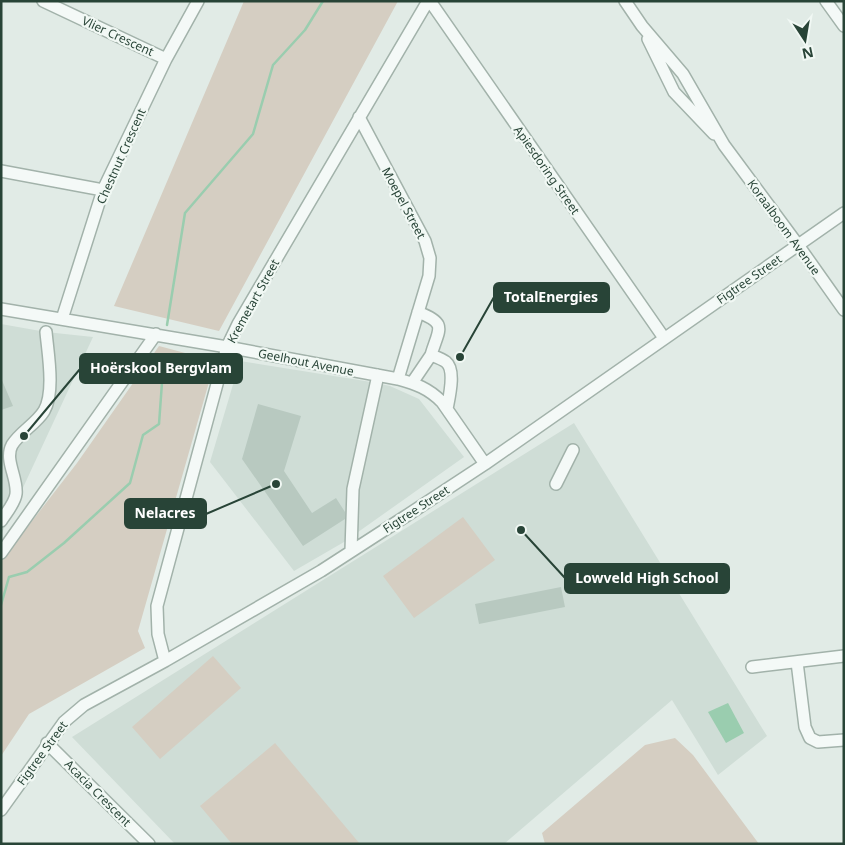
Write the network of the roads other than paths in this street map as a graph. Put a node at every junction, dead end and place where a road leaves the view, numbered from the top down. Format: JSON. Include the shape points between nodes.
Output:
{"nodes":[{"id":1,"x":43,"y":1,"type":"edge"},
{"id":2,"x":198,"y":1,"type":"edge"},
{"id":3,"x":429,"y":1,"type":"edge"},
{"id":4,"x":625,"y":1,"type":"edge"},
{"id":5,"x":826,"y":1,"type":"edge"},
{"id":6,"x":642,"y":26,"type":"junction"},
{"id":7,"x":844,"y":26,"type":"edge"},
{"id":8,"x":166,"y":59,"type":"junction"},
{"id":9,"x":359,"y":117,"type":"junction"},
{"id":10,"x":724,"y":145,"type":"junction"},
{"id":11,"x":1,"y":170,"type":"edge"},
{"id":12,"x":103,"y":190,"type":"junction"},
{"id":13,"x":844,"y":213,"type":"edge"},
{"id":14,"x":798,"y":245,"type":"junction"},
{"id":15,"x":1,"y":309,"type":"edge"},
{"id":16,"x":844,"y":310,"type":"edge"},
{"id":17,"x":418,"y":312,"type":"junction"},
{"id":18,"x":62,"y":319,"type":"junction"},
{"id":19,"x":46,"y":332,"type":"dead end"},
{"id":20,"x":156,"y":334,"type":"junction"},
{"id":21,"x":664,"y":338,"type":"junction"},
{"id":22,"x":228,"y":347,"type":"junction"},
{"id":23,"x":431,"y":355,"type":"junction"},
{"id":24,"x":378,"y":376,"type":"junction"},
{"id":25,"x":398,"y":379,"type":"junction"},
{"id":26,"x":412,"y":383,"type":"junction"},
{"id":27,"x":447,"y":410,"type":"junction"},
{"id":28,"x":573,"y":450,"type":"dead end"},
{"id":29,"x":485,"y":464,"type":"junction"},
{"id":30,"x":556,"y":484,"type":"dead end"},
{"id":31,"x":1,"y":520,"type":"edge"},
{"id":32,"x":351,"y":551,"type":"junction"},
{"id":33,"x":1,"y":553,"type":"edge"},
{"id":34,"x":844,"y":656,"type":"edge"},
{"id":35,"x":165,"y":661,"type":"junction"},
{"id":36,"x":797,"y":662,"type":"junction"},
{"id":37,"x":752,"y":667,"type":"dead end"},
{"id":38,"x":844,"y":740,"type":"edge"},
{"id":39,"x":47,"y":742,"type":"junction"},
{"id":40,"x":1,"y":810,"type":"edge"},
{"id":41,"x":149,"y":844,"type":"edge"}],
"edges":[{"from":1,"to":8,"type":"street","name":"Vlier Crescent"},
{"from":2,"to":8,"type":"street","name":"Chestnut Crescent"},
{"from":3,"to":9,"type":"street","name":"Kremetart Street"},
{"from":3,"to":21,"type":"street","name":"Apiesdoring Street"},
{"from":4,"to":6,"type":"street","name":"Koraalboom Avenue"},
{"from":5,"to":7,"type":"street"},
{"from":6,"to":10,"type":"street","name":"Koraalboom Avenue","via":[[683,74]]},
{"from":6,"to":10,"type":"street","name":"Koraalboom Avenue","via":[[674,92]]},
{"from":8,"to":12,"type":"street","name":"Chestnut Crescent"},
{"from":9,"to":17,"type":"street","name":"Moepel Street","via":[[425,241],[430,258],[429,276]]},
{"from":9,"to":22,"type":"street","name":"Kremetart Street","via":[[238,324]]},
{"from":10,"to":14,"type":"street","name":"Koraalboom Avenue"},
{"from":11,"to":12,"type":"street"},
{"from":12,"to":18,"type":"street","name":"Chestnut Crescent"},
{"from":13,"to":14,"type":"street","name":"Figtree Street"},
{"from":14,"to":16,"type":"street","name":"Koraalboom Avenue"},
{"from":14,"to":21,"type":"street","name":"Figtree Street"},
{"from":15,"to":18,"type":"street","name":"Geelhout Avenue"},
{"from":17,"to":23,"type":"street","via":[[434,318],[439,324]]},
{"from":17,"to":25,"type":"street","name":"Moepel Street"},
{"from":18,"to":20,"type":"street","name":"Geelhout Avenue"},
{"from":19,"to":31,"type":"street","via":[[50,378],[48,400],[44,412],[12,445],[10,458],[16,493]]},
{"from":20,"to":22,"type":"street","name":"Geelhout Avenue"},
{"from":20,"to":33,"type":"street"},
{"from":21,"to":29,"type":"street","name":"Figtree Street"},
{"from":22,"to":24,"type":"street","name":"Geelhout Avenue"},
{"from":22,"to":35,"type":"street","name":"Kremetart Street","via":[[157,606],[158,634]]},
{"from":23,"to":26,"type":"street"},
{"from":23,"to":27,"type":"street","via":[[446,362],[451,370]]},
{"from":24,"to":25,"type":"street","name":"Geelhout Avenue"},
{"from":24,"to":32,"type":"street","via":[[354,489]]},
{"from":25,"to":26,"type":"street","name":"Geelhout Avenue"},
{"from":26,"to":27,"type":"street","name":"Geelhout Avenue","via":[[433,393]]},
{"from":27,"to":29,"type":"street","name":"Geelhout Avenue"},
{"from":28,"to":30,"type":"street"},
{"from":29,"to":32,"type":"street","name":"Figtree Street"},
{"from":32,"to":35,"type":"street","name":"Figtree Street"},
{"from":34,"to":36,"type":"street"},
{"from":35,"to":39,"type":"street","name":"Figtree Street","via":[[84,705]]},
{"from":36,"to":37,"type":"street"},
{"from":36,"to":38,"type":"street","via":[[805,727],[810,738],[818,742]]},
{"from":39,"to":40,"type":"street","name":"Figtree Street"},
{"from":39,"to":41,"type":"street","name":"Acacia Crescent"}]}
